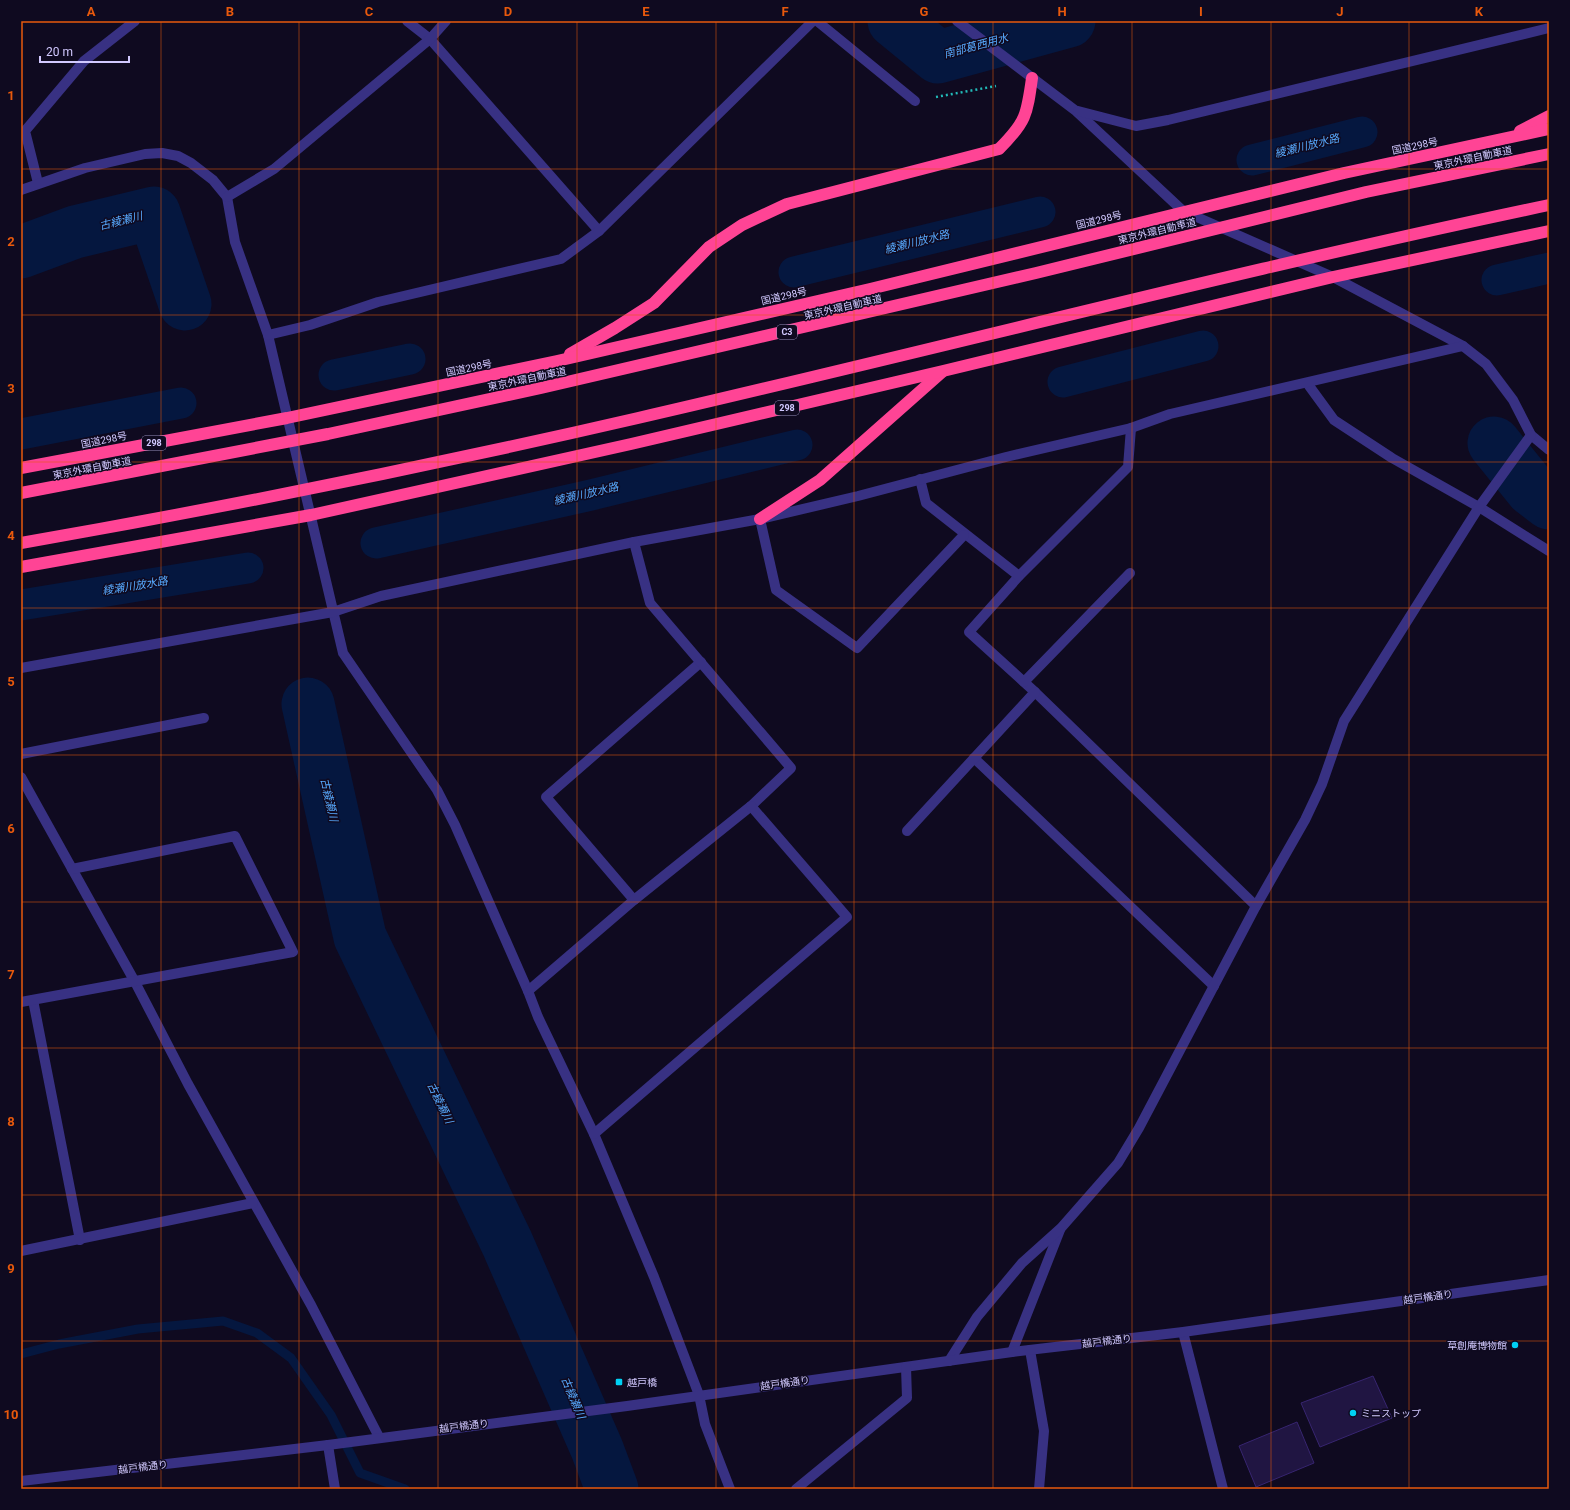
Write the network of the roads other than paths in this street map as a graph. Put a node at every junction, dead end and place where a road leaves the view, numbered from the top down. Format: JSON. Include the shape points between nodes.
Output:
{"nodes":[{"id":1,"x":135,"y":21,"type":"edge"},
{"id":2,"x":407,"y":21,"type":"edge"},
{"id":3,"x":446,"y":21,"type":"edge"},
{"id":4,"x":814,"y":21,"type":"edge"},
{"id":5,"x":817,"y":21,"type":"edge"},
{"id":6,"x":957,"y":21,"type":"edge"},
{"id":7,"x":1549,"y":28,"type":"edge"},
{"id":8,"x":430,"y":39,"type":"junction"},
{"id":9,"x":1032,"y":78,"type":"junction"},
{"id":10,"x":916,"y":101,"type":"road end"},
{"id":11,"x":1076,"y":111,"type":"junction"},
{"id":12,"x":1549,"y":116,"type":"edge"},
{"id":13,"x":1549,"y":129,"type":"edge"},
{"id":14,"x":1504,"y":138,"type":"junction"},
{"id":15,"x":1549,"y":154,"type":"edge"},
{"id":16,"x":38,"y":183,"type":"junction"},
{"id":17,"x":21,"y":190,"type":"edge"},
{"id":18,"x":227,"y":197,"type":"junction"},
{"id":19,"x":1549,"y":205,"type":"edge"},
{"id":20,"x":1183,"y":211,"type":"junction"},
{"id":21,"x":599,"y":231,"type":"junction"},
{"id":22,"x":1549,"y":231,"type":"edge"},
{"id":23,"x":1333,"y":277,"type":"junction"},
{"id":24,"x":268,"y":335,"type":"junction"},
{"id":25,"x":1463,"y":346,"type":"junction"},
{"id":26,"x":557,"y":361,"type":"junction"},
{"id":27,"x":943,"y":372,"type":"junction"},
{"id":28,"x":1307,"y":383,"type":"junction"},
{"id":29,"x":287,"y":418,"type":"junction"},
{"id":30,"x":1131,"y":428,"type":"junction"},
{"id":31,"x":1531,"y":435,"type":"junction"},
{"id":32,"x":1549,"y":450,"type":"edge"},
{"id":33,"x":21,"y":468,"type":"edge"},
{"id":34,"x":920,"y":479,"type":"junction"},
{"id":35,"x":21,"y":493,"type":"edge"},
{"id":36,"x":1479,"y":507,"type":"junction"},
{"id":37,"x":311,"y":515,"type":"junction"},
{"id":38,"x":760,"y":519,"type":"junction"},
{"id":39,"x":964,"y":534,"type":"junction"},
{"id":40,"x":634,"y":542,"type":"junction"},
{"id":41,"x":21,"y":543,"type":"edge"},
{"id":42,"x":1549,"y":551,"type":"edge"},
{"id":43,"x":21,"y":567,"type":"edge"},
{"id":44,"x":1130,"y":573,"type":"dead end"},
{"id":45,"x":1019,"y":576,"type":"junction"},
{"id":46,"x":333,"y":612,"type":"junction"},
{"id":47,"x":701,"y":662,"type":"junction"},
{"id":48,"x":21,"y":668,"type":"edge"},
{"id":49,"x":1024,"y":682,"type":"junction"},
{"id":50,"x":1035,"y":692,"type":"junction"},
{"id":51,"x":204,"y":718,"type":"dead end"},
{"id":52,"x":21,"y":754,"type":"edge"},
{"id":53,"x":974,"y":758,"type":"junction"},
{"id":54,"x":21,"y":777,"type":"edge"},
{"id":55,"x":751,"y":806,"type":"junction"},
{"id":56,"x":907,"y":831,"type":"dead end"},
{"id":57,"x":72,"y":869,"type":"junction"},
{"id":58,"x":634,"y":900,"type":"junction"},
{"id":59,"x":1256,"y":906,"type":"junction"},
{"id":60,"x":135,"y":982,"type":"junction"},
{"id":61,"x":1214,"y":986,"type":"junction"},
{"id":62,"x":528,"y":991,"type":"junction"},
{"id":63,"x":33,"y":1000,"type":"junction"},
{"id":64,"x":21,"y":1002,"type":"edge"},
{"id":65,"x":594,"y":1134,"type":"junction"},
{"id":66,"x":254,"y":1203,"type":"junction"},
{"id":67,"x":1061,"y":1228,"type":"junction"},
{"id":68,"x":80,"y":1240,"type":"junction"},
{"id":69,"x":21,"y":1251,"type":"edge"},
{"id":70,"x":1549,"y":1280,"type":"edge"},
{"id":71,"x":1183,"y":1332,"type":"junction"},
{"id":72,"x":1030,"y":1350,"type":"junction"},
{"id":73,"x":1012,"y":1352,"type":"junction"},
{"id":74,"x":949,"y":1361,"type":"junction"},
{"id":75,"x":906,"y":1367,"type":"junction"},
{"id":76,"x":699,"y":1395,"type":"junction"},
{"id":77,"x":379,"y":1437,"type":"junction"},
{"id":78,"x":328,"y":1444,"type":"junction"},
{"id":79,"x":21,"y":1481,"type":"edge"},
{"id":80,"x":335,"y":1489,"type":"edge"},
{"id":81,"x":730,"y":1489,"type":"edge"},
{"id":82,"x":796,"y":1489,"type":"edge"},
{"id":83,"x":1039,"y":1489,"type":"edge"},
{"id":84,"x":1223,"y":1489,"type":"edge"}],
"edges":[{"from":1,"to":16,"type":"street","via":[[84,61],[25,131]]},
{"from":2,"to":8,"type":"street"},
{"from":3,"to":8,"type":"street"},
{"from":4,"to":21,"type":"street"},
{"from":5,"to":10,"type":"street"},
{"from":6,"to":9,"type":"street"},
{"from":7,"to":11,"type":"street","via":[[1136,126]]},
{"from":8,"to":18,"type":"street","via":[[274,169]]},
{"from":8,"to":21,"type":"street"},
{"from":9,"to":11,"type":"street"},
{"from":9,"to":26,"type":"highway","via":[[1027,111],[1017,131],[999,149],[787,204],[742,225],[709,247],[654,303]]},
{"from":11,"to":20,"type":"street"},
{"from":12,"to":14,"type":"highway"},
{"from":13,"to":14,"type":"highway","name":"国道298号","number":"298"},
{"from":14,"to":20,"type":"highway","name":"国道298号","number":"298"},
{"from":15,"to":35,"type":"highway","name":"東京外環自動車道","number":"C3","bridge":true,"via":[[1366,192],[1036,274],[541,388],[328,434]]},
{"from":16,"to":17,"type":"street"},
{"from":16,"to":18,"type":"street","via":[[85,168],[145,154],[162,153],[178,156],[191,163],[213,180]]},
{"from":18,"to":24,"type":"street","via":[[235,242]]},
{"from":19,"to":41,"type":"highway","bridge":true,"via":[[1241,273],[636,418],[356,478]]},
{"from":20,"to":23,"type":"street"},
{"from":20,"to":26,"type":"highway","name":"国道298号","number":"298"},
{"from":21,"to":24,"type":"street","via":[[561,259],[378,302],[310,325]]},
{"from":22,"to":23,"type":"highway","number":"298"},
{"from":23,"to":25,"type":"street"},
{"from":23,"to":27,"type":"highway","number":"298"},
{"from":24,"to":29,"type":"street"},
{"from":25,"to":28,"type":"street"},
{"from":25,"to":31,"type":"street","via":[[1486,364],[1512,400]]},
{"from":26,"to":29,"type":"highway","name":"国道298号","number":"298"},
{"from":27,"to":37,"type":"highway","number":"298"},
{"from":27,"to":38,"type":"highway","via":[[820,480]]},
{"from":28,"to":30,"type":"street","via":[[1170,414]]},
{"from":28,"to":36,"type":"street","via":[[1334,420],[1392,458]]},
{"from":29,"to":33,"type":"highway","name":"国道298号","number":"298"},
{"from":29,"to":37,"type":"street"},
{"from":30,"to":34,"type":"street"},
{"from":30,"to":45,"type":"street","via":[[1128,467]]},
{"from":31,"to":32,"type":"street"},
{"from":31,"to":36,"type":"street"},
{"from":34,"to":38,"type":"street"},
{"from":34,"to":39,"type":"street","via":[[926,503]]},
{"from":36,"to":42,"type":"street"},
{"from":36,"to":59,"type":"street","via":[[1344,721],[1316,798]]},
{"from":37,"to":43,"type":"highway","number":"298"},
{"from":37,"to":46,"type":"street"},
{"from":38,"to":39,"type":"street","via":[[776,590],[857,648]]},
{"from":38,"to":40,"type":"street"},
{"from":39,"to":45,"type":"street"},
{"from":40,"to":46,"type":"street","via":[[381,596]]},
{"from":40,"to":47,"type":"street","via":[[650,603]]},
{"from":44,"to":49,"type":"street"},
{"from":45,"to":49,"type":"street","via":[[969,632]]},
{"from":46,"to":48,"type":"street"},
{"from":46,"to":62,"type":"street","via":[[343,653],[437,790]]},
{"from":47,"to":55,"type":"street","via":[[791,768]]},
{"from":47,"to":58,"type":"street","via":[[546,796]]},
{"from":49,"to":50,"type":"street"},
{"from":50,"to":53,"type":"street"},
{"from":50,"to":59,"type":"street"},
{"from":51,"to":52,"type":"street"},
{"from":53,"to":56,"type":"street"},
{"from":53,"to":61,"type":"street"},
{"from":54,"to":57,"type":"street"},
{"from":55,"to":58,"type":"street"},
{"from":55,"to":65,"type":"street","via":[[847,917]]},
{"from":57,"to":60,"type":"street"},
{"from":57,"to":60,"type":"street","via":[[235,836],[293,952]]},
{"from":58,"to":62,"type":"street"},
{"from":59,"to":61,"type":"street"},
{"from":60,"to":63,"type":"street"},
{"from":60,"to":66,"type":"street"},
{"from":61,"to":67,"type":"street","via":[[1118,1163]]},
{"from":62,"to":65,"type":"street","via":[[538,1018]]},
{"from":63,"to":64,"type":"street"},
{"from":63,"to":68,"type":"street"},
{"from":65,"to":76,"type":"street","via":[[654,1277]]},
{"from":66,"to":68,"type":"street"},
{"from":66,"to":77,"type":"street"},
{"from":67,"to":73,"type":"street"},
{"from":67,"to":74,"type":"street","via":[[1022,1263],[977,1317]]},
{"from":68,"to":69,"type":"street"},
{"from":70,"to":71,"type":"street","name":"越戸橋通り"},
{"from":71,"to":72,"type":"street","name":"越戸橋通り"},
{"from":71,"to":84,"type":"street"},
{"from":72,"to":73,"type":"street","name":"越戸橋通り"},
{"from":72,"to":83,"type":"street","via":[[1044,1431]]},
{"from":73,"to":74,"type":"street","name":"越戸橋通り"},
{"from":74,"to":75,"type":"street","name":"越戸橋通り"},
{"from":75,"to":76,"type":"street","name":"越戸橋通り"},
{"from":75,"to":82,"type":"street","via":[[907,1398]]},
{"from":76,"to":77,"type":"street","name":"越戸橋通り"},
{"from":76,"to":81,"type":"street","via":[[705,1424]]},
{"from":77,"to":78,"type":"street","name":"越戸橋通り"},
{"from":78,"to":79,"type":"street","name":"越戸橋通り"},
{"from":78,"to":80,"type":"street"}]}
